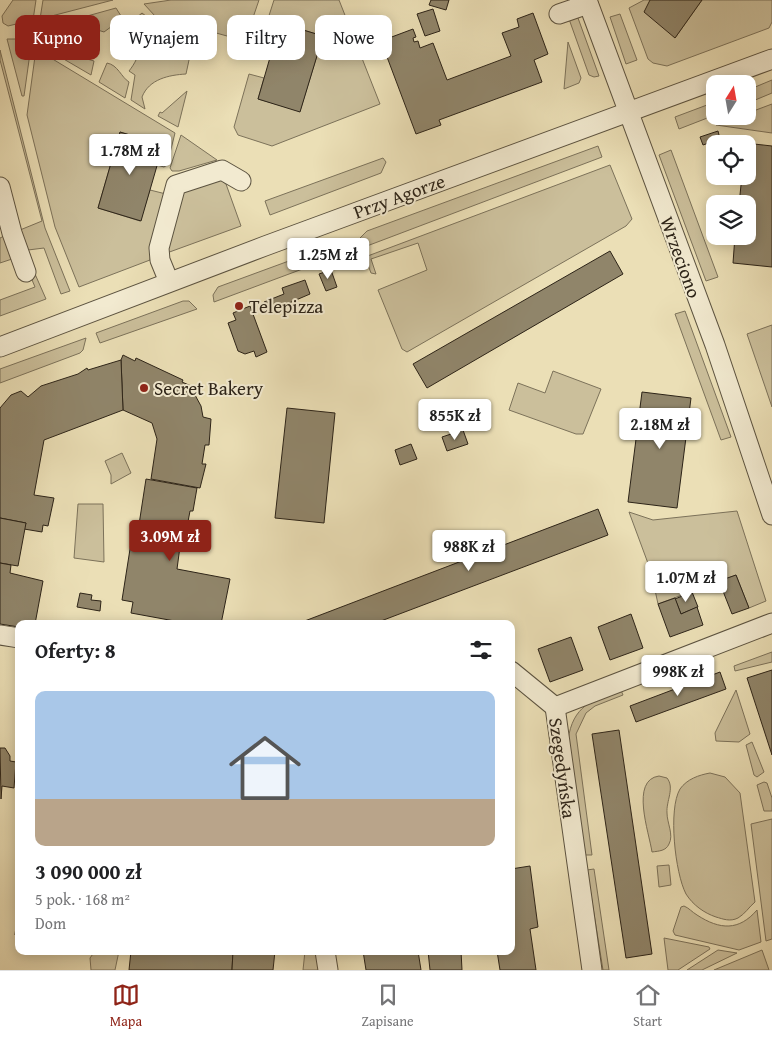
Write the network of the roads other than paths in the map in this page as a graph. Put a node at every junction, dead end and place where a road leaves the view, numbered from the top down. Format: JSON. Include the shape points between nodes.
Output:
{"nodes":[{"id":1,"x":588,"y":2,"type":"edge"},
{"id":2,"x":559,"y":14,"type":"dead end"},
{"id":3,"x":772,"y":59,"type":"edge"},
{"id":4,"x":629,"y":113,"type":"junction"},
{"id":5,"x":241,"y":181,"type":"dead end"},
{"id":6,"x":0,"y":187,"type":"edge"},
{"id":7,"x":26,"y":272,"type":"dead end"},
{"id":8,"x":169,"y":282,"type":"junction"},
{"id":9,"x":0,"y":347,"type":"edge"},
{"id":10,"x":772,"y":515,"type":"edge"},
{"id":11,"x":772,"y":623,"type":"edge"},
{"id":12,"x":0,"y":636,"type":"edge"},
{"id":13,"x":15,"y":638,"type":"edge"},
{"id":14,"x":515,"y":674,"type":"edge"},
{"id":15,"x":554,"y":707,"type":"junction"},
{"id":16,"x":326,"y":955,"type":"edge"},
{"id":17,"x":328,"y":970,"type":"edge"},
{"id":18,"x":592,"y":970,"type":"edge"}],
"edges":[{"from":1,"to":2,"type":"street"},
{"from":1,"to":4,"type":"street","name":"Wrzeciono"},
{"from":3,"to":4,"type":"street","name":"Przy Agorze"},
{"from":4,"to":8,"type":"street","name":"Przy Agorze"},
{"from":4,"to":10,"type":"street","name":"Wrzeciono","via":[[715,345]]},
{"from":5,"to":8,"type":"street","via":[[222,170],[176,185],[160,248],[160,260]]},
{"from":6,"to":7,"type":"street"},
{"from":8,"to":9,"type":"street","name":"Przy Agorze"},
{"from":11,"to":15,"type":"street","name":"Szegedyńska"},
{"from":12,"to":13,"type":"street"},
{"from":14,"to":15,"type":"street"},
{"from":15,"to":18,"type":"street","name":"Szegedyńska"},
{"from":16,"to":17,"type":"street"}]}
